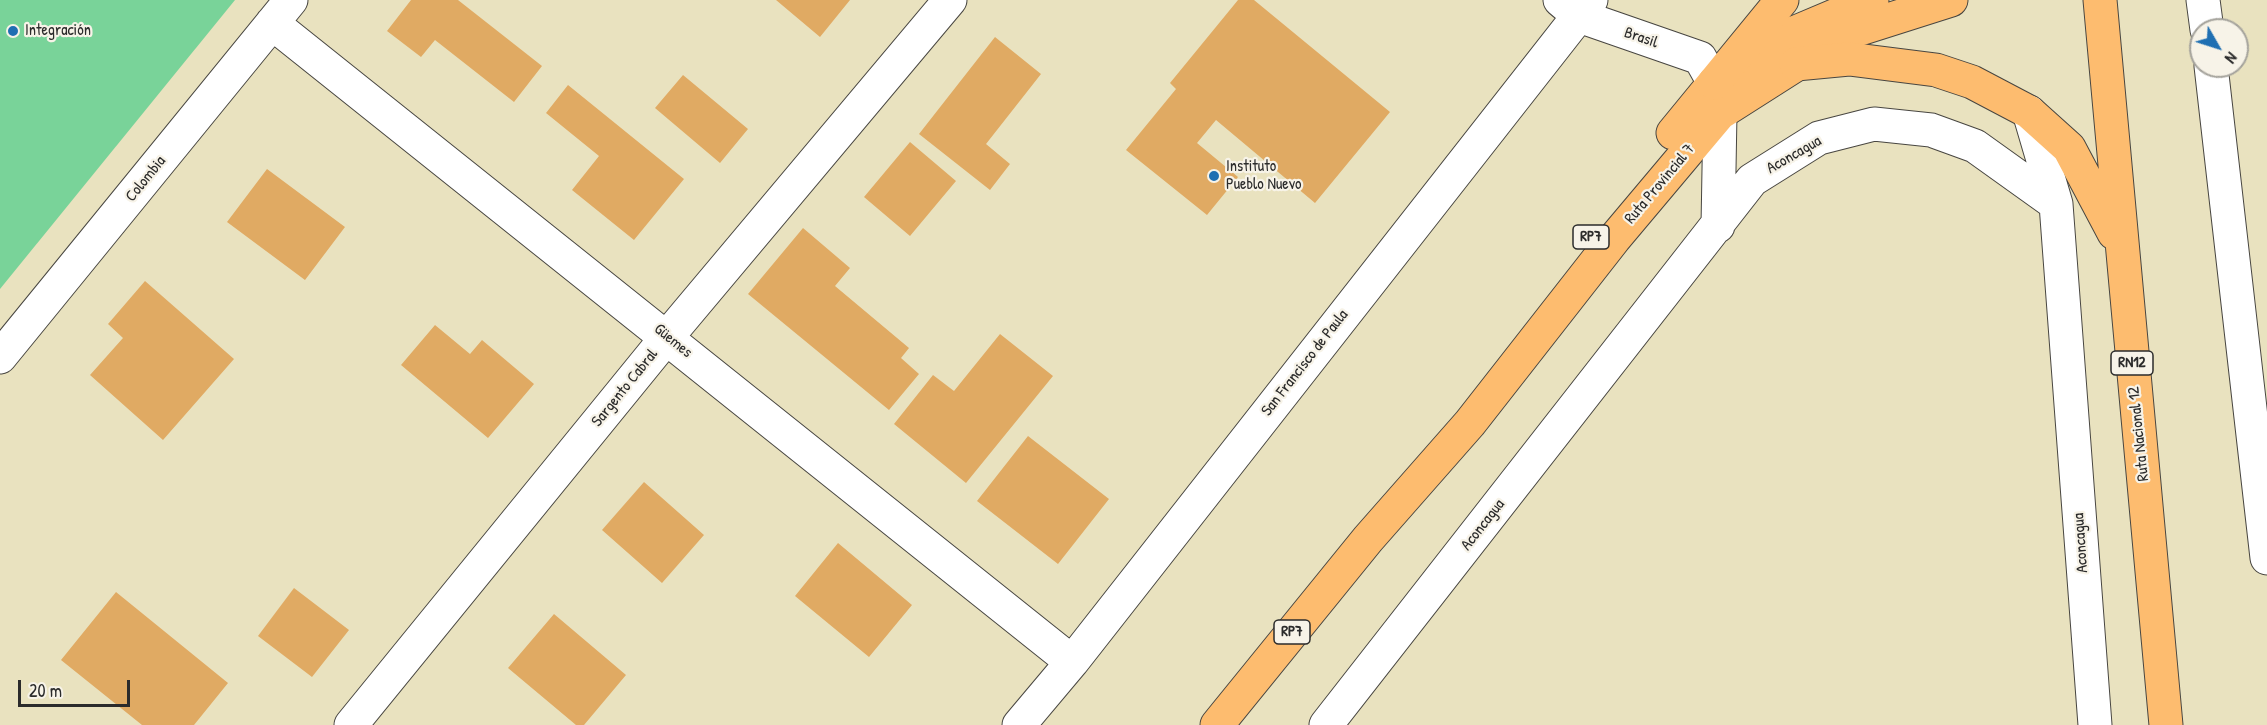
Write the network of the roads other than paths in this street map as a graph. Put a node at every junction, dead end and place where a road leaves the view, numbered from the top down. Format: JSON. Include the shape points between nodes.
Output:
{"nodes":[{"id":1,"x":950,"y":0,"type":"edge"},
{"id":2,"x":1782,"y":0,"type":"edge"},
{"id":3,"x":1872,"y":0,"type":"edge"},
{"id":4,"x":1951,"y":0,"type":"edge"},
{"id":5,"x":2100,"y":0,"type":"edge"},
{"id":6,"x":2120,"y":0,"type":"edge"},
{"id":7,"x":2203,"y":0,"type":"edge"},
{"id":8,"x":1577,"y":5,"type":"edge"},
{"id":9,"x":282,"y":12,"type":"edge"},
{"id":10,"x":2205,"y":18,"type":"edge"},
{"id":11,"x":1796,"y":64,"type":"junction"},
{"id":12,"x":2212,"y":78,"type":"edge"},
{"id":13,"x":1717,"y":98,"type":"junction"},
{"id":14,"x":2029,"y":112,"type":"junction"},
{"id":15,"x":2056,"y":204,"type":"junction"},
{"id":16,"x":1718,"y":226,"type":"junction"},
{"id":17,"x":2121,"y":246,"type":"junction"},
{"id":18,"x":667,"y":337,"type":"junction"},
{"id":19,"x":0,"y":357,"type":"edge"},
{"id":20,"x":2267,"y":558,"type":"edge"},
{"id":21,"x":1072,"y":662,"type":"junction"},
{"id":22,"x":351,"y":725,"type":"edge"},
{"id":23,"x":1019,"y":725,"type":"edge"},
{"id":24,"x":1217,"y":725,"type":"edge"},
{"id":25,"x":1326,"y":725,"type":"edge"},
{"id":26,"x":2095,"y":725,"type":"edge"},
{"id":27,"x":2166,"y":725,"type":"edge"},
{"id":28,"x":2178,"y":725,"type":"edge"}],
"edges":[{"from":1,"to":18,"type":"street","name":"Sargento Cabral"},
{"from":2,"to":13,"type":"main road"},
{"from":3,"to":13,"type":"main road","name":"Ruta Provincial 7","number":"RP7","via":[[1789,35]]},
{"from":4,"to":11,"type":"main road","name":"Ruta Provincial 7","number":"RP7","via":[[1844,34]]},
{"from":5,"to":17,"type":"main road","name":"Ruta Nacional 12","number":"RN12"},
{"from":6,"to":28,"type":"main road","name":"Ruta Nacional 12","number":"RN12"},
{"from":7,"to":10,"type":"street"},
{"from":8,"to":13,"type":"street","name":"Brasil","via":[[1700,58]]},
{"from":8,"to":21,"type":"street","name":"San Francisco de Paula"},
{"from":9,"to":18,"type":"street","name":"Güemes"},
{"from":9,"to":19,"type":"street","name":"Colombia"},
{"from":11,"to":13,"type":"main road","name":"Ruta Provincial 7","number":"RP7"},
{"from":11,"to":14,"type":"main road","via":[[1849,59],[1936,70],[1972,82]]},
{"from":12,"to":20,"type":"street"},
{"from":13,"to":16,"type":"street"},
{"from":13,"to":24,"type":"main road","name":"Ruta Provincial 7","number":"RP7","via":[[1437,429],[1368,539]]},
{"from":14,"to":15,"type":"street"},
{"from":14,"to":17,"type":"main road","via":[[2069,148]]},
{"from":15,"to":16,"type":"street","name":"Aconcagua","via":[[1975,146],[1932,130],[1874,124],[1820,138],[1752,180]]},
{"from":15,"to":26,"type":"street","name":"Aconcagua"},
{"from":16,"to":25,"type":"street","name":"Aconcagua"},
{"from":17,"to":27,"type":"main road","name":"Ruta Nacional 12","number":"RN12"},
{"from":18,"to":21,"type":"street","name":"Güemes"},
{"from":18,"to":22,"type":"street","name":"Sargento Cabral"},
{"from":21,"to":23,"type":"street","name":"San Francisco de Paula"}]}
